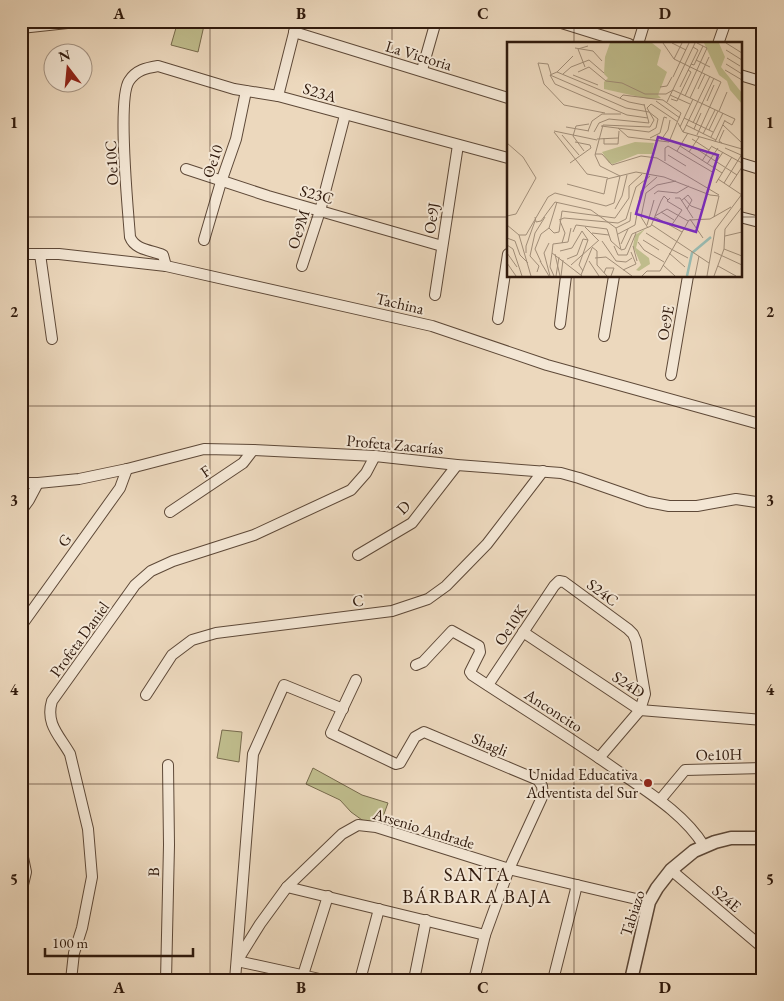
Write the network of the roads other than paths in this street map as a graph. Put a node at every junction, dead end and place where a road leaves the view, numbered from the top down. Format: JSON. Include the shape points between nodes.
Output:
{"nodes":[{"id":1,"x":86,"y":21,"type":"edge"},
{"id":2,"x":297,"y":21,"type":"edge"},
{"id":3,"x":436,"y":21,"type":"edge"},
{"id":4,"x":555,"y":21,"type":"edge"},
{"id":5,"x":645,"y":21,"type":"edge"},
{"id":6,"x":726,"y":21,"type":"edge"},
{"id":7,"x":44,"y":23,"type":"edge"},
{"id":8,"x":21,"y":28,"type":"edge"},
{"id":9,"x":294,"y":32,"type":"junction"},
{"id":10,"x":623,"y":42,"type":"edge"},
{"id":11,"x":639,"y":42,"type":"edge"},
{"id":12,"x":719,"y":42,"type":"edge"},
{"id":13,"x":422,"y":70,"type":"junction"},
{"id":14,"x":742,"y":76,"type":"edge"},
{"id":15,"x":127,"y":82,"type":"joint"},
{"id":16,"x":763,"y":82,"type":"edge"},
{"id":17,"x":246,"y":91,"type":"junction"},
{"id":18,"x":278,"y":96,"type":"junction"},
{"id":19,"x":507,"y":98,"type":"edge"},
{"id":20,"x":345,"y":115,"type":"junction"},
{"id":21,"x":458,"y":145,"type":"junction"},
{"id":22,"x":507,"y":158,"type":"edge"},
{"id":23,"x":742,"y":164,"type":"edge"},
{"id":24,"x":186,"y":169,"type":"dead end"},
{"id":25,"x":763,"y":170,"type":"edge"},
{"id":26,"x":221,"y":182,"type":"junction"},
{"id":27,"x":320,"y":210,"type":"junction"},
{"id":28,"x":742,"y":218,"type":"edge"},
{"id":29,"x":763,"y":223,"type":"edge"},
{"id":30,"x":204,"y":240,"type":"dead end"},
{"id":31,"x":442,"y":246,"type":"junction"},
{"id":32,"x":21,"y":254,"type":"edge"},
{"id":33,"x":40,"y":254,"type":"junction"},
{"id":34,"x":507,"y":260,"type":"edge"},
{"id":35,"x":166,"y":266,"type":"junction"},
{"id":36,"x":302,"y":266,"type":"dead end"},
{"id":37,"x":566,"y":278,"type":"edge"},
{"id":38,"x":614,"y":278,"type":"edge"},
{"id":39,"x":688,"y":278,"type":"edge"},
{"id":40,"x":435,"y":295,"type":"dead end"},
{"id":41,"x":498,"y":318,"type":"dead end"},
{"id":42,"x":560,"y":324,"type":"dead end"},
{"id":43,"x":604,"y":336,"type":"dead end"},
{"id":44,"x":52,"y":340,"type":"dead end"},
{"id":45,"x":671,"y":375,"type":"dead end"},
{"id":46,"x":763,"y":425,"type":"edge"},
{"id":47,"x":253,"y":450,"type":"junction"},
{"id":48,"x":375,"y":456,"type":"junction"},
{"id":49,"x":457,"y":465,"type":"junction"},
{"id":50,"x":127,"y":469,"type":"junction"},
{"id":51,"x":543,"y":471,"type":"junction"},
{"id":52,"x":21,"y":483,"type":"edge"},
{"id":53,"x":38,"y":483,"type":"junction"},
{"id":54,"x":763,"y":503,"type":"edge"},
{"id":55,"x":21,"y":512,"type":"edge"},
{"id":56,"x":170,"y":512,"type":"dead end"},
{"id":57,"x":358,"y":555,"type":"dead end"},
{"id":58,"x":558,"y":581,"type":"joint"},
{"id":59,"x":21,"y":626,"type":"edge"},
{"id":60,"x":523,"y":632,"type":"junction"},
{"id":61,"x":416,"y":665,"type":"dead end"},
{"id":62,"x":356,"y":680,"type":"dead end"},
{"id":63,"x":488,"y":685,"type":"junction"},
{"id":64,"x":146,"y":695,"type":"dead end"},
{"id":65,"x":343,"y":709,"type":"junction"},
{"id":66,"x":640,"y":710,"type":"junction"},
{"id":67,"x":763,"y":720,"type":"edge"},
{"id":68,"x":599,"y":758,"type":"junction"},
{"id":69,"x":168,"y":765,"type":"dead end"},
{"id":70,"x":763,"y":768,"type":"edge"},
{"id":71,"x":660,"y":800,"type":"junction"},
{"id":72,"x":763,"y":838,"type":"edge"},
{"id":73,"x":704,"y":846,"type":"junction"},
{"id":74,"x":21,"y":848,"type":"edge"},
{"id":75,"x":509,"y":870,"type":"junction"},
{"id":76,"x":671,"y":870,"type":"junction"},
{"id":77,"x":577,"y":885,"type":"junction"},
{"id":78,"x":287,"y":887,"type":"junction"},
{"id":79,"x":21,"y":893,"type":"edge"},
{"id":80,"x":328,"y":896,"type":"junction"},
{"id":81,"x":649,"y":902,"type":"junction"},
{"id":82,"x":379,"y":909,"type":"junction"},
{"id":83,"x":426,"y":920,"type":"junction"},
{"id":84,"x":484,"y":935,"type":"junction"},
{"id":85,"x":763,"y":948,"type":"edge"},
{"id":86,"x":237,"y":962,"type":"junction"},
{"id":87,"x":304,"y":975,"type":"junction"},
{"id":88,"x":71,"y":980,"type":"edge"},
{"id":89,"x":166,"y":980,"type":"edge"},
{"id":90,"x":235,"y":980,"type":"edge"},
{"id":91,"x":324,"y":980,"type":"edge"},
{"id":92,"x":360,"y":980,"type":"edge"},
{"id":93,"x":414,"y":980,"type":"edge"},
{"id":94,"x":474,"y":980,"type":"edge"},
{"id":95,"x":553,"y":980,"type":"edge"},
{"id":96,"x":631,"y":980,"type":"edge"}],
"edges":[{"from":1,"to":7,"type":"street"},
{"from":2,"to":9,"type":"street"},
{"from":3,"to":13,"type":"street"},
{"from":4,"to":10,"type":"street"},
{"from":5,"to":11,"type":"street"},
{"from":6,"to":12,"type":"street"},
{"from":7,"to":8,"type":"street"},
{"from":9,"to":13,"type":"street","name":"La Victoria"},
{"from":9,"to":18,"type":"street"},
{"from":13,"to":19,"type":"street","name":"La Victoria"},
{"from":14,"to":16,"type":"street"},
{"from":15,"to":17,"type":"street","name":"S23A","via":[[136,72],[158,66]]},
{"from":15,"to":35,"type":"street","name":"Oe10C","via":[[123,104],[129,228],[132,242],[163,255]]},
{"from":17,"to":18,"type":"street","name":"S23A"},
{"from":17,"to":26,"type":"street","name":"Oe10","via":[[236,139]]},
{"from":18,"to":20,"type":"street","name":"S23A"},
{"from":20,"to":21,"type":"street","name":"S23A"},
{"from":20,"to":27,"type":"street","name":"Oe9M"},
{"from":21,"to":22,"type":"street","name":"S23A"},
{"from":21,"to":31,"type":"street","name":"Oe9J"},
{"from":23,"to":25,"type":"street"},
{"from":24,"to":26,"type":"street","name":"S23C"},
{"from":26,"to":27,"type":"street","name":"S23C"},
{"from":26,"to":30,"type":"street","name":"Oe10"},
{"from":27,"to":31,"type":"street","name":"S23C"},
{"from":27,"to":36,"type":"street","name":"Oe9M"},
{"from":28,"to":29,"type":"street"},
{"from":31,"to":40,"type":"street","name":"Oe9J"},
{"from":32,"to":33,"type":"street","name":"Tachina"},
{"from":33,"to":35,"type":"street","name":"Tachina"},
{"from":33,"to":44,"type":"street"},
{"from":34,"to":41,"type":"street"},
{"from":35,"to":46,"type":"street","name":"Tachina","via":[[432,326],[547,365]]},
{"from":37,"to":42,"type":"street"},
{"from":38,"to":43,"type":"street"},
{"from":39,"to":45,"type":"street","name":"Oe9E"},
{"from":47,"to":48,"type":"street","name":"Profeta Zacarías"},
{"from":47,"to":50,"type":"street","name":"Profeta Zacarías","via":[[204,449]]},
{"from":47,"to":56,"type":"street","name":"F","via":[[243,462]]},
{"from":48,"to":49,"type":"street","name":"Profeta Zacarías"},
{"from":48,"to":88,"type":"street","name":"Profeta Daniel","via":[[366,474],[351,490],[254,535],[151,571],[136,585],[52,701],[49,712],[52,723],[70,754],[88,829],[92,877]]},
{"from":49,"to":51,"type":"street","name":"Profeta Zacarías"},
{"from":49,"to":57,"type":"street","name":"D","via":[[412,523]]},
{"from":50,"to":53,"type":"street","name":"Profeta Zacarías"},
{"from":50,"to":59,"type":"street","name":"G","via":[[120,488]]},
{"from":51,"to":54,"type":"street","name":"Profeta Zacarías","via":[[579,478],[669,506],[697,506],[736,499]]},
{"from":51,"to":64,"type":"street","name":"C","via":[[487,544],[446,586],[428,599],[392,611],[216,633],[192,640],[172,655]]},
{"from":52,"to":53,"type":"street","name":"Profeta Zacarías"},
{"from":53,"to":55,"type":"street"},
{"from":58,"to":60,"type":"street","name":"Oe10K"},
{"from":58,"to":66,"type":"street","name":"S24C","via":[[564,582],[633,634],[645,689]]},
{"from":60,"to":63,"type":"street","name":"Oe10K"},
{"from":60,"to":66,"type":"street","name":"S24D"},
{"from":61,"to":63,"type":"street","name":"Anconcito","via":[[424,662],[452,631],[481,649],[470,672]]},
{"from":62,"to":65,"type":"street","name":"Shagli"},
{"from":63,"to":68,"type":"street","name":"Anconcito"},
{"from":65,"to":75,"type":"street","name":"Shagli","via":[[331,733],[394,764],[400,763],[415,737],[424,732],[538,780],[542,795]]},
{"from":65,"to":86,"type":"street","via":[[284,685],[253,754]]},
{"from":66,"to":67,"type":"street","name":"S24D"},
{"from":66,"to":68,"type":"street"},
{"from":68,"to":71,"type":"street","name":"Anconcito"},
{"from":69,"to":89,"type":"street","name":"B"},
{"from":70,"to":71,"type":"street","name":"Oe10H","via":[[685,770]]},
{"from":71,"to":73,"type":"street","name":"Anconcito","via":[[696,832]]},
{"from":72,"to":73,"type":"street","name":"Tabiazo","via":[[731,838]]},
{"from":73,"to":76,"type":"street","name":"Tabiazo"},
{"from":74,"to":79,"type":"street","via":[[26,872]]},
{"from":75,"to":77,"type":"street","name":"Arsenio Andrade"},
{"from":75,"to":78,"type":"street","name":"Arsenio Andrade","via":[[358,824],[342,834]]},
{"from":75,"to":84,"type":"street","name":"Shagli"},
{"from":76,"to":81,"type":"street","name":"Tabiazo"},
{"from":76,"to":85,"type":"street","name":"S24E"},
{"from":77,"to":81,"type":"street","name":"Arsenio Andrade"},
{"from":77,"to":95,"type":"street"},
{"from":78,"to":80,"type":"street"},
{"from":78,"to":86,"type":"street","name":"Arsenio Andrade"},
{"from":80,"to":82,"type":"street"},
{"from":80,"to":87,"type":"street"},
{"from":81,"to":96,"type":"street","name":"Tabiazo"},
{"from":82,"to":83,"type":"street"},
{"from":82,"to":92,"type":"street"},
{"from":83,"to":84,"type":"street"},
{"from":83,"to":93,"type":"street"},
{"from":84,"to":94,"type":"street","name":"Shagli"},
{"from":86,"to":87,"type":"street"},
{"from":86,"to":90,"type":"street","name":"Arsenio Andrade"},
{"from":87,"to":91,"type":"street"}]}
